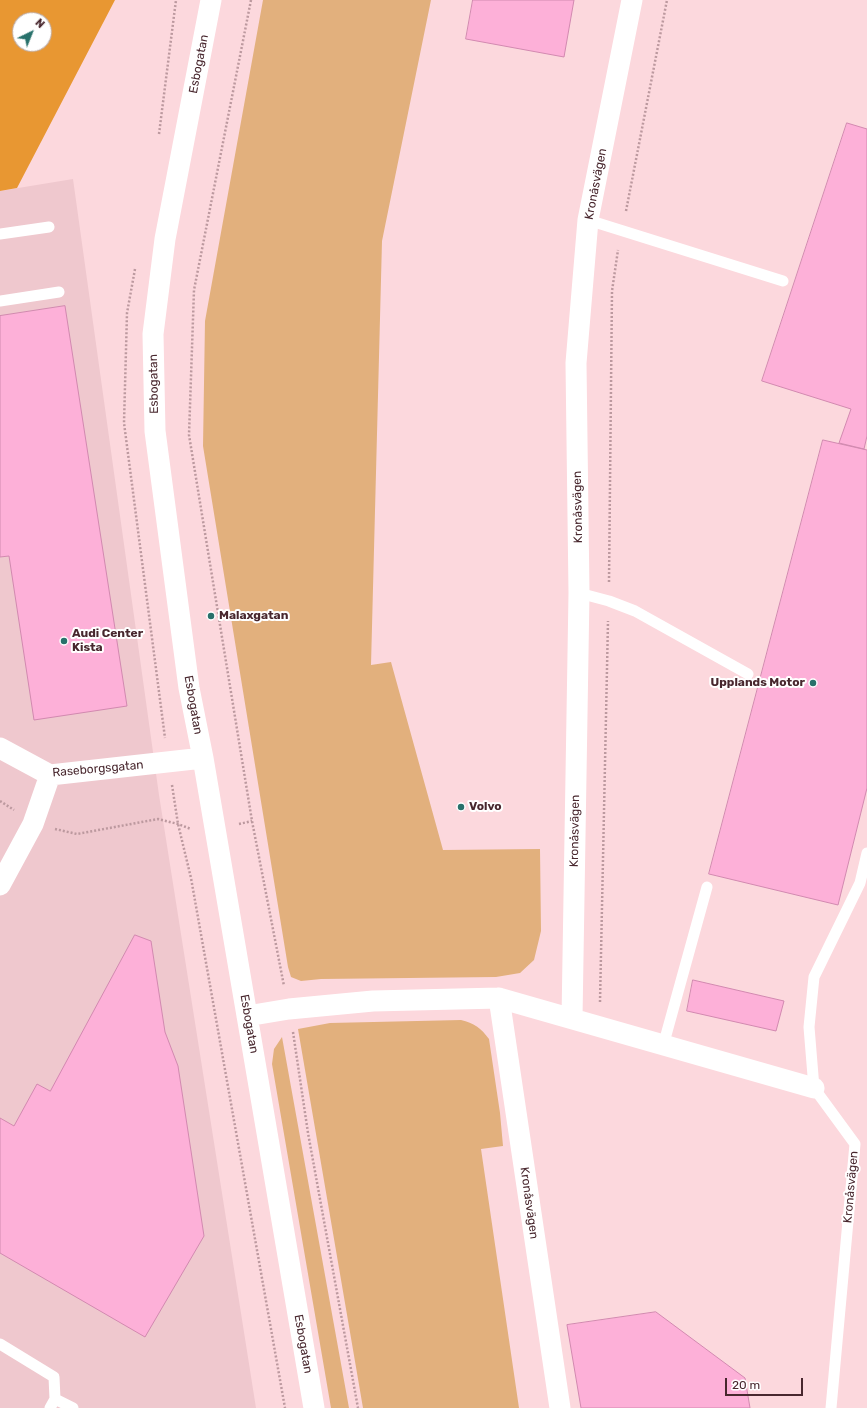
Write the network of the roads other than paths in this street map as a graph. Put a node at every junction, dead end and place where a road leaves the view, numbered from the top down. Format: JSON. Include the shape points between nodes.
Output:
{"nodes":[{"id":1,"x":211,"y":0,"type":"edge"},
{"id":2,"x":632,"y":0,"type":"edge"},
{"id":3,"x":588,"y":220,"type":"junction"},
{"id":4,"x":49,"y":227,"type":"dead end"},
{"id":5,"x":0,"y":234,"type":"edge"},
{"id":6,"x":783,"y":281,"type":"dead end"},
{"id":7,"x":59,"y":292,"type":"dead end"},
{"id":8,"x":0,"y":301,"type":"edge"},
{"id":9,"x":579,"y":593,"type":"junction"},
{"id":10,"x":748,"y":674,"type":"dead end"},
{"id":11,"x":0,"y":748,"type":"edge"},
{"id":12,"x":203,"y":758,"type":"junction"},
{"id":13,"x":50,"y":775,"type":"junction"},
{"id":14,"x":867,"y":853,"type":"edge"},
{"id":15,"x":0,"y":885,"type":"edge"},
{"id":16,"x":707,"y":887,"type":"dead end"},
{"id":17,"x":498,"y":998,"type":"junction"},
{"id":18,"x":247,"y":1016,"type":"junction"},
{"id":19,"x":572,"y":1018,"type":"junction"},
{"id":20,"x":663,"y":1046,"type":"junction"},
{"id":21,"x":814,"y":1088,"type":"junction"},
{"id":22,"x":0,"y":1344,"type":"edge"},
{"id":23,"x":52,"y":1403,"type":"edge"},
{"id":24,"x":73,"y":1408,"type":"edge"},
{"id":25,"x":314,"y":1408,"type":"edge"},
{"id":26,"x":560,"y":1408,"type":"edge"},
{"id":27,"x":831,"y":1408,"type":"edge"}],
"edges":[{"from":1,"to":12,"type":"street","name":"Esbogatan","via":[[165,239],[153,334],[155,431],[189,688]]},
{"from":2,"to":3,"type":"street","name":"Kronåsvägen"},
{"from":3,"to":6,"type":"lane"},
{"from":3,"to":9,"type":"street","name":"Kronåsvägen","via":[[576,363]]},
{"from":4,"to":5,"type":"lane"},
{"from":7,"to":8,"type":"lane"},
{"from":9,"to":10,"type":"lane","via":[[635,611]]},
{"from":9,"to":19,"type":"street","name":"Kronåsvägen"},
{"from":11,"to":13,"type":"street","name":"Raseborgsgatan"},
{"from":12,"to":13,"type":"street","name":"Raseborgsgatan"},
{"from":12,"to":18,"type":"street","name":"Esbogatan"},
{"from":13,"to":15,"type":"street","via":[[33,824]]},
{"from":14,"to":21,"type":"lane","via":[[860,883],[814,978],[809,1027]]},
{"from":16,"to":20,"type":"lane"},
{"from":17,"to":18,"type":"street","via":[[373,1001]]},
{"from":17,"to":19,"type":"street"},
{"from":17,"to":26,"type":"street","name":"Kronåsvägen"},
{"from":18,"to":25,"type":"street","name":"Esbogatan"},
{"from":19,"to":20,"type":"street"},
{"from":20,"to":21,"type":"street"},
{"from":21,"to":27,"type":"lane","name":"Kronåsvägen","via":[[855,1144]]},
{"from":22,"to":23,"type":"lane","via":[[54,1377]]},
{"from":23,"to":24,"type":"lane"}]}
